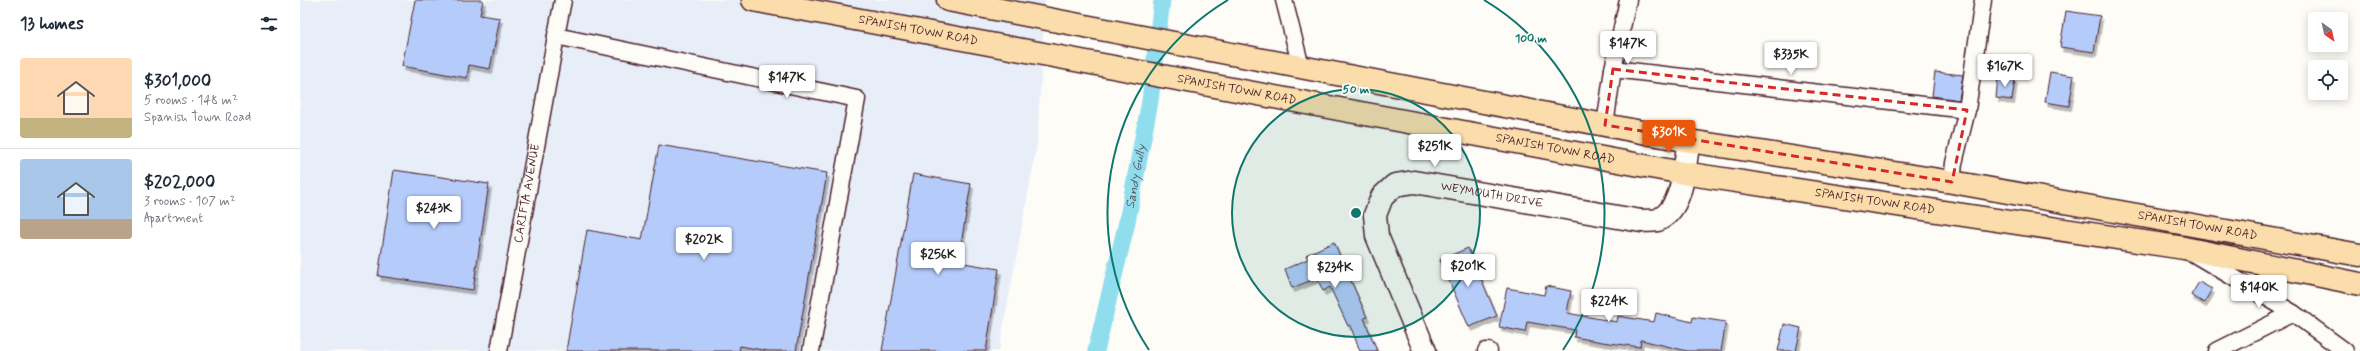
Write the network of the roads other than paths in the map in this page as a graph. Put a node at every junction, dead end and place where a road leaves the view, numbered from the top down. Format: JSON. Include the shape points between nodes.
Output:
{"nodes":[{"id":1,"x":563,"y":0,"type":"edge"},
{"id":2,"x":753,"y":0,"type":"edge"},
{"id":3,"x":948,"y":0,"type":"edge"},
{"id":4,"x":1284,"y":0,"type":"edge"},
{"id":5,"x":1628,"y":0,"type":"edge"},
{"id":6,"x":1982,"y":0,"type":"edge"},
{"id":7,"x":556,"y":36,"type":"junction"},
{"id":8,"x":1301,"y":67,"type":"junction"},
{"id":9,"x":1613,"y":69,"type":"junction"},
{"id":10,"x":1967,"y":110,"type":"junction"},
{"id":11,"x":1605,"y":125,"type":"junction"},
{"id":12,"x":1689,"y":141,"type":"junction"},
{"id":13,"x":1682,"y":173,"type":"junction"},
{"id":14,"x":1952,"y":182,"type":"junction"},
{"id":15,"x":2184,"y":248,"type":"junction"},
{"id":16,"x":2360,"y":255,"type":"edge"},
{"id":17,"x":2360,"y":284,"type":"edge"},
{"id":18,"x":2293,"y":313,"type":"junction"},
{"id":19,"x":500,"y":351,"type":"edge"},
{"id":20,"x":812,"y":351,"type":"edge"},
{"id":21,"x":1425,"y":351,"type":"edge"},
{"id":22,"x":2217,"y":351,"type":"edge"},
{"id":23,"x":2346,"y":351,"type":"edge"}],
"edges":[{"from":1,"to":7,"type":"street","name":"CARIFTA AVENUE"},
{"from":2,"to":13,"type":"highway","name":"SPANISH TOWN ROAD"},
{"from":3,"to":8,"type":"highway","name":"SPANISH TOWN ROAD"},
{"from":4,"to":8,"type":"street"},
{"from":5,"to":9,"type":"street"},
{"from":6,"to":10,"type":"street"},
{"from":7,"to":19,"type":"street","name":"CARIFTA AVENUE"},
{"from":7,"to":20,"type":"street","via":[[857,99]]},
{"from":8,"to":11,"type":"highway","name":"SPANISH TOWN ROAD"},
{"from":9,"to":10,"type":"street"},
{"from":9,"to":11,"type":"street"},
{"from":10,"to":14,"type":"street"},
{"from":11,"to":12,"type":"highway","name":"SPANISH TOWN ROAD"},
{"from":12,"to":13,"type":"street","name":"WEYMOUTH DRIVE"},
{"from":12,"to":14,"type":"highway","name":"SPANISH TOWN ROAD"},
{"from":13,"to":15,"type":"highway","name":"SPANISH TOWN ROAD"},
{"from":13,"to":21,"type":"street","name":"WEYMOUTH DRIVE","via":[[1680,194],[1672,209],[1658,220],[1641,220],[1414,182],[1395,185],[1382,197],[1375,215],[1377,236]]},
{"from":14,"to":16,"type":"highway","name":"SPANISH TOWN ROAD"},
{"from":15,"to":17,"type":"highway","name":"SPANISH TOWN ROAD"},
{"from":15,"to":18,"type":"street"},
{"from":18,"to":22,"type":"street"},
{"from":18,"to":23,"type":"street"}]}
